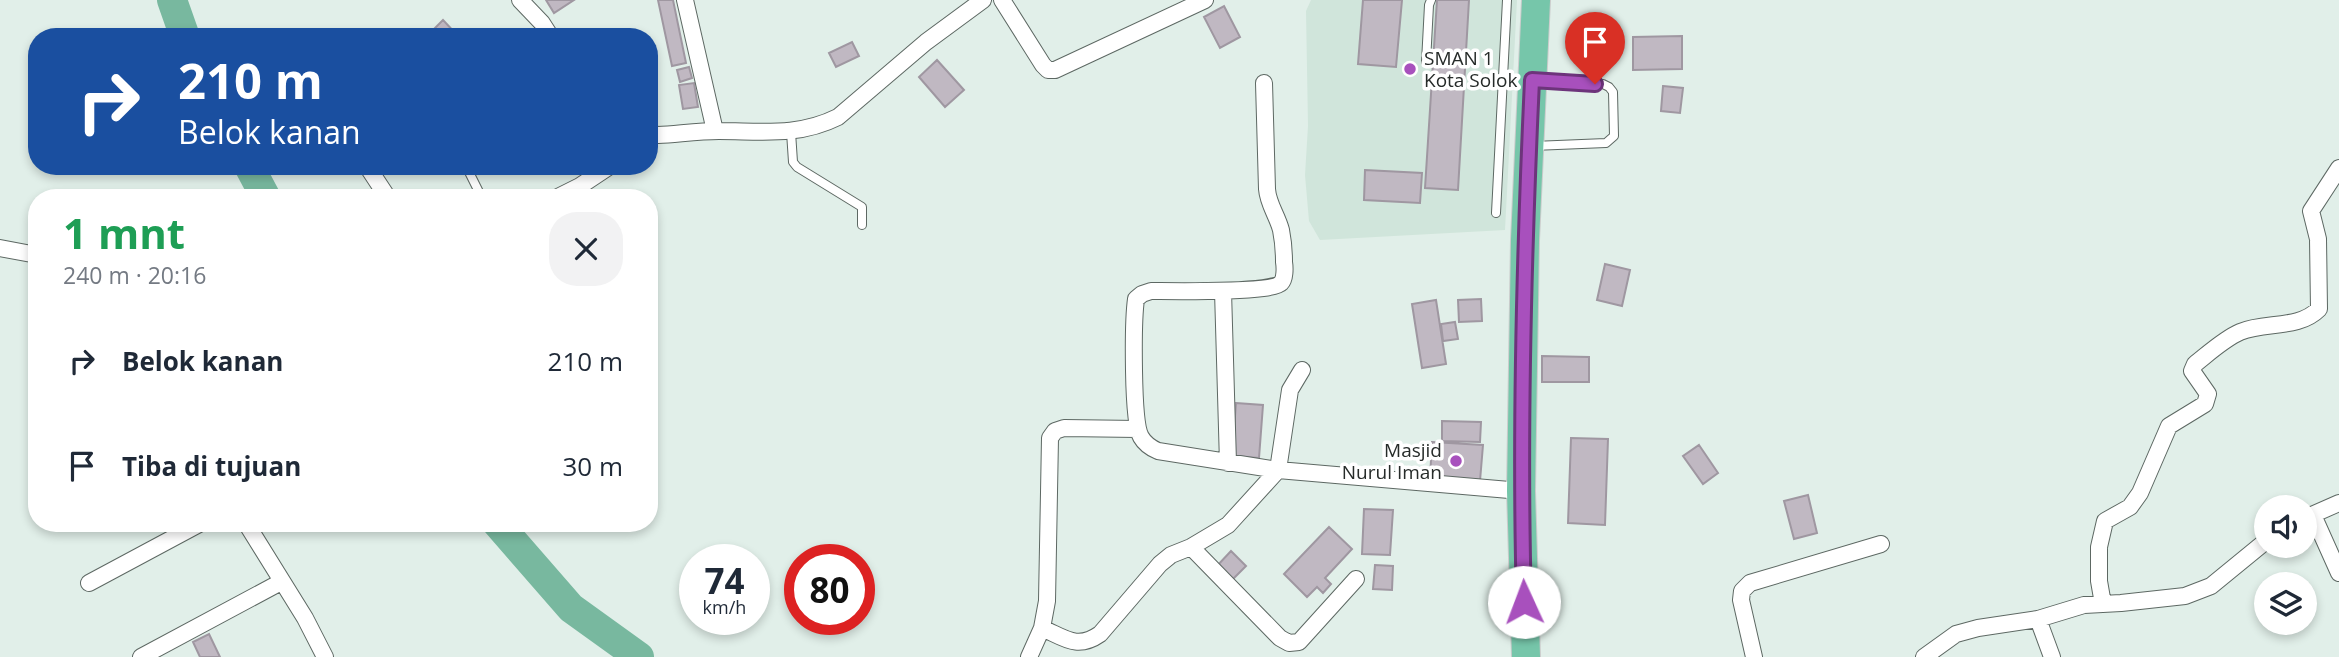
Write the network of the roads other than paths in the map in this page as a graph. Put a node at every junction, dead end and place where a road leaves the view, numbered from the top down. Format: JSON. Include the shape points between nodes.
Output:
{"nodes":[{"id":1,"x":520,"y":0,"type":"edge"},
{"id":2,"x":685,"y":0,"type":"edge"},
{"id":3,"x":983,"y":0,"type":"edge"},
{"id":4,"x":1002,"y":0,"type":"edge"},
{"id":5,"x":1205,"y":0,"type":"edge"},
{"id":6,"x":1431,"y":0,"type":"edge"},
{"id":7,"x":1507,"y":0,"type":"edge"},
{"id":8,"x":1536,"y":0,"type":"edge"},
{"id":9,"x":545,"y":28,"type":"edge"},
{"id":10,"x":1426,"y":62,"type":"dead end"},
{"id":11,"x":1532,"y":80,"type":"junction"},
{"id":12,"x":1503,"y":82,"type":"junction"},
{"id":13,"x":1264,"y":83,"type":"dead end"},
{"id":14,"x":715,"y":131,"type":"junction"},
{"id":15,"x":790,"y":132,"type":"junction"},
{"id":16,"x":658,"y":136,"type":"edge"},
{"id":17,"x":1529,"y":146,"type":"junction"},
{"id":18,"x":2339,"y":169,"type":"edge"},
{"id":19,"x":596,"y":175,"type":"edge"},
{"id":20,"x":574,"y":189,"type":"edge"},
{"id":21,"x":1496,"y":212,"type":"dead end"},
{"id":22,"x":862,"y":225,"type":"dead end"},
{"id":23,"x":0,"y":248,"type":"edge"},
{"id":24,"x":28,"y":253,"type":"edge"},
{"id":25,"x":1223,"y":290,"type":"junction"},
{"id":26,"x":1302,"y":370,"type":"dead end"},
{"id":27,"x":1138,"y":429,"type":"junction"},
{"id":28,"x":1228,"y":463,"type":"junction"},
{"id":29,"x":1278,"y":470,"type":"junction"},
{"id":30,"x":1521,"y":491,"type":"junction"},
{"id":31,"x":2339,"y":503,"type":"edge"},
{"id":32,"x":2317,"y":513,"type":"edge"},
{"id":33,"x":184,"y":532,"type":"edge"},
{"id":34,"x":251,"y":532,"type":"edge"},
{"id":35,"x":2317,"y":532,"type":"edge"},
{"id":36,"x":1881,"y":544,"type":"dead end"},
{"id":37,"x":1191,"y":547,"type":"junction"},
{"id":38,"x":2254,"y":551,"type":"edge"},
{"id":39,"x":2339,"y":573,"type":"edge"},
{"id":40,"x":1356,"y":579,"type":"dead end"},
{"id":41,"x":281,"y":582,"type":"junction"},
{"id":42,"x":89,"y":583,"type":"dead end"},
{"id":43,"x":2103,"y":604,"type":"junction"},
{"id":44,"x":2038,"y":620,"type":"junction"},
{"id":45,"x":1042,"y":628,"type":"junction"},
{"id":46,"x":141,"y":657,"type":"edge"},
{"id":47,"x":325,"y":657,"type":"edge"},
{"id":48,"x":1029,"y":657,"type":"edge"},
{"id":49,"x":1526,"y":657,"type":"edge"},
{"id":50,"x":1754,"y":657,"type":"edge"},
{"id":51,"x":1924,"y":657,"type":"edge"},
{"id":52,"x":2052,"y":657,"type":"edge"}],
"edges":[{"from":1,"to":9,"type":"street"},
{"from":2,"to":14,"type":"street"},
{"from":3,"to":15,"type":"street","via":[[838,117]]},
{"from":4,"to":5,"type":"street","via":[[1048,70]]},
{"from":6,"to":10,"type":"lane"},
{"from":7,"to":12,"type":"lane"},
{"from":8,"to":11,"type":"highway"},
{"from":11,"to":12,"type":"lane"},
{"from":11,"to":17,"type":"highway"},
{"from":11,"to":17,"type":"lane","via":[[1609,87],[1614,136],[1606,144]]},
{"from":12,"to":21,"type":"lane"},
{"from":13,"to":25,"type":"street","via":[[1268,198],[1281,229],[1283,281],[1271,287]]},
{"from":14,"to":15,"type":"street"},
{"from":14,"to":16,"type":"street"},
{"from":15,"to":22,"type":"lane","via":[[793,162],[862,207]]},
{"from":17,"to":30,"type":"highway"},
{"from":18,"to":43,"type":"street","via":[[2311,211],[2318,239],[2319,309],[2292,323],[2240,332],[2192,368],[2208,394],[2205,404],[2169,426],[2140,493],[2130,506],[2105,521],[2101,531]]},
{"from":19,"to":20,"type":"street"},
{"from":23,"to":24,"type":"street"},
{"from":25,"to":27,"type":"street","via":[[1152,291],[1136,299]]},
{"from":25,"to":28,"type":"street"},
{"from":26,"to":29,"type":"street","via":[[1290,390]]},
{"from":27,"to":28,"type":"street","via":[[1149,447],[1158,451]]},
{"from":27,"to":45,"type":"street","via":[[1064,428],[1050,438]]},
{"from":28,"to":29,"type":"street"},
{"from":29,"to":30,"type":"street"},
{"from":29,"to":37,"type":"street","via":[[1234,519]]},
{"from":30,"to":49,"type":"highway"},
{"from":31,"to":32,"type":"street"},
{"from":33,"to":42,"type":"street"},
{"from":34,"to":41,"type":"street"},
{"from":35,"to":39,"type":"street"},
{"from":36,"to":50,"type":"street","via":[[1750,583],[1741,600]]},
{"from":37,"to":40,"type":"street","via":[[1289,643],[1299,642]]},
{"from":37,"to":45,"type":"street","via":[[1160,564],[1093,639],[1071,641]]},
{"from":38,"to":43,"type":"street","via":[[2211,586],[2185,596]]},
{"from":41,"to":46,"type":"street"},
{"from":41,"to":47,"type":"street"},
{"from":43,"to":44,"type":"street","via":[[2084,605]]},
{"from":44,"to":51,"type":"street","via":[[1956,634]]},
{"from":44,"to":52,"type":"street"},
{"from":45,"to":48,"type":"street"}]}
